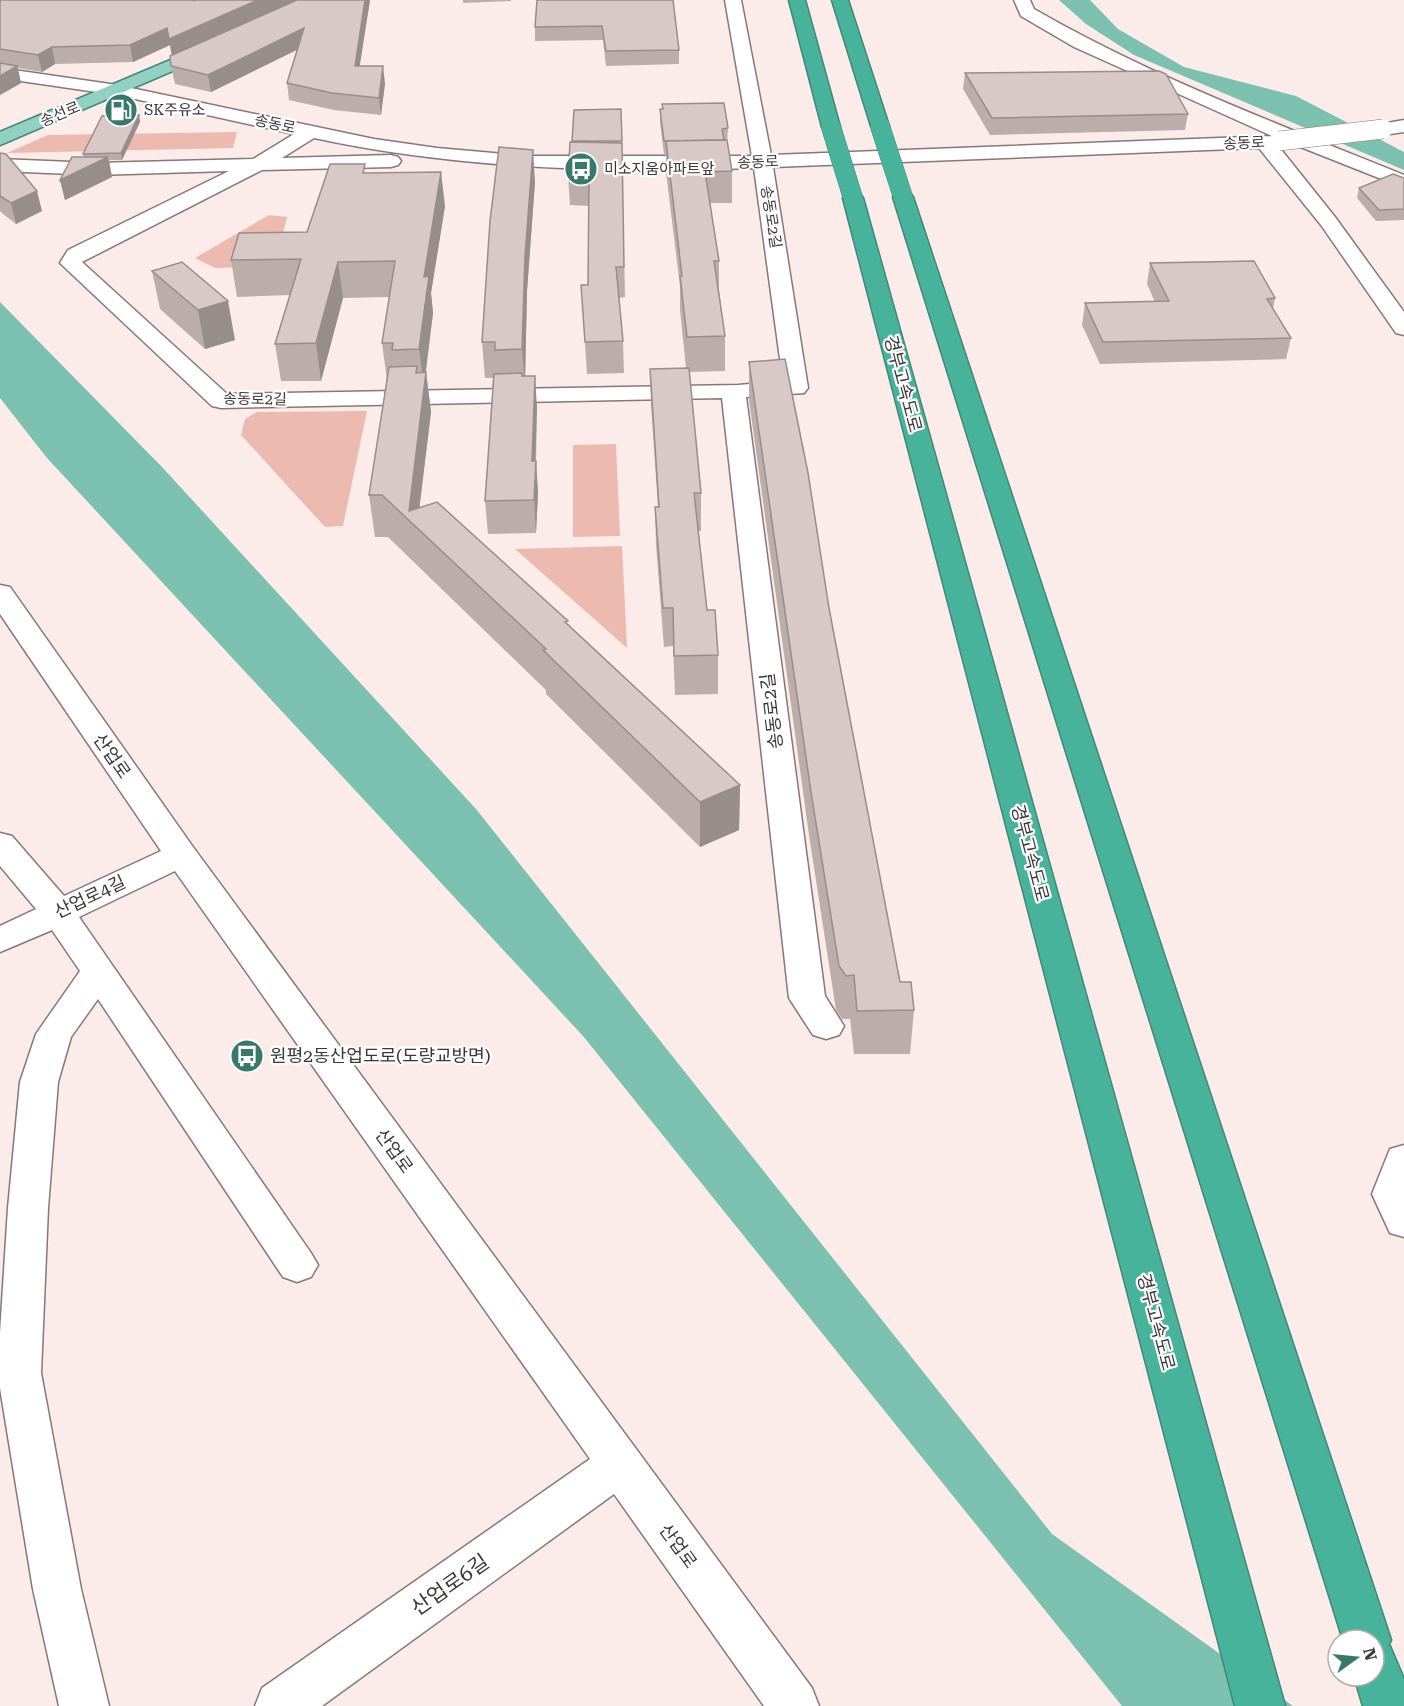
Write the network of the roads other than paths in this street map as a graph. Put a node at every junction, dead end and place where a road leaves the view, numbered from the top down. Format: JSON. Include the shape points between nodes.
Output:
{"nodes":[{"id":1,"x":733,"y":0,"type":"edge"},
{"id":2,"x":797,"y":0,"type":"edge"},
{"id":3,"x":840,"y":0,"type":"edge"},
{"id":4,"x":1022,"y":0,"type":"edge"},
{"id":5,"x":233,"y":38,"type":"edge"},
{"id":6,"x":0,"y":73,"type":"edge"},
{"id":7,"x":117,"y":90,"type":"junction"},
{"id":8,"x":1404,"y":126,"type":"edge"},
{"id":9,"x":312,"y":132,"type":"junction"},
{"id":10,"x":0,"y":140,"type":"edge"},
{"id":11,"x":1272,"y":141,"type":"junction"},
{"id":12,"x":492,"y":159,"type":"junction"},
{"id":13,"x":762,"y":162,"type":"junction"},
{"id":14,"x":0,"y":165,"type":"edge"},
{"id":15,"x":257,"y":165,"type":"junction"},
{"id":16,"x":1404,"y":182,"type":"edge"},
{"id":17,"x":1404,"y":328,"type":"edge"},
{"id":18,"x":733,"y":390,"type":"junction"},
{"id":19,"x":0,"y":593,"type":"edge"},
{"id":20,"x":0,"y":844,"type":"edge"},
{"id":21,"x":181,"y":855,"type":"junction"},
{"id":22,"x":58,"y":912,"type":"junction"},
{"id":23,"x":0,"y":940,"type":"edge"},
{"id":24,"x":98,"y":972,"type":"junction"},
{"id":25,"x":826,"y":1026,"type":"dead end"},
{"id":26,"x":1404,"y":1160,"type":"edge"},
{"id":27,"x":1404,"y":1221,"type":"edge"},
{"id":28,"x":297,"y":1265,"type":"dead end"},
{"id":29,"x":620,"y":1464,"type":"junction"},
{"id":30,"x":1363,"y":1628,"type":"edge"},
{"id":31,"x":1382,"y":1688,"type":"edge"},
{"id":32,"x":84,"y":1706,"type":"edge"},
{"id":33,"x":280,"y":1706,"type":"edge"},
{"id":34,"x":794,"y":1706,"type":"edge"},
{"id":35,"x":1260,"y":1706,"type":"edge"},
{"id":36,"x":1388,"y":1706,"type":"edge"}],
"edges":[{"from":1,"to":13,"type":"street"},
{"from":2,"to":35,"type":"highway","name":"경부고속도로","bridge":true},
{"from":3,"to":30,"type":"highway","bridge":true},
{"from":4,"to":16,"type":"street","via":[[1027,12],[1080,43]]},
{"from":5,"to":7,"type":"main road","name":"송선로"},
{"from":6,"to":7,"type":"street","name":"송동로"},
{"from":7,"to":9,"type":"street","name":"송동로"},
{"from":7,"to":10,"type":"main road","name":"송선로"},
{"from":8,"to":11,"type":"street","name":"송동로","bridge":true},
{"from":9,"to":12,"type":"street","name":"송동로","via":[[374,145]]},
{"from":9,"to":15,"type":"street","name":"송동로2길"},
{"from":11,"to":13,"type":"street","name":"송동로"},
{"from":11,"to":17,"type":"street"},
{"from":12,"to":13,"type":"street","name":"송동로","via":[[599,164]]},
{"from":12,"to":15,"type":"street"},
{"from":13,"to":18,"type":"street","name":"송동로2길","via":[[796,388]]},
{"from":14,"to":15,"type":"street","via":[[95,169]]},
{"from":15,"to":18,"type":"street","name":"송동로2길","via":[[76,255],[71,263],[220,401]]},
{"from":18,"to":25,"type":"street","name":"송동로2길","via":[[807,998]]},
{"from":19,"to":21,"type":"street","name":"산업로"},
{"from":20,"to":22,"type":"street"},
{"from":21,"to":22,"type":"street","name":"산업로4길"},
{"from":21,"to":29,"type":"street","name":"산업로"},
{"from":22,"to":23,"type":"street","name":"산업로4길"},
{"from":22,"to":24,"type":"street"},
{"from":24,"to":28,"type":"street"},
{"from":24,"to":32,"type":"street","via":[[54,1034],[39,1082],[19,1373],[57,1589]]},
{"from":26,"to":27,"type":"street","via":[[1392,1194]]},
{"from":29,"to":33,"type":"street","name":"산업로6길"},
{"from":29,"to":34,"type":"street","name":"산업로"},
{"from":31,"to":36,"type":"highway"}]}
